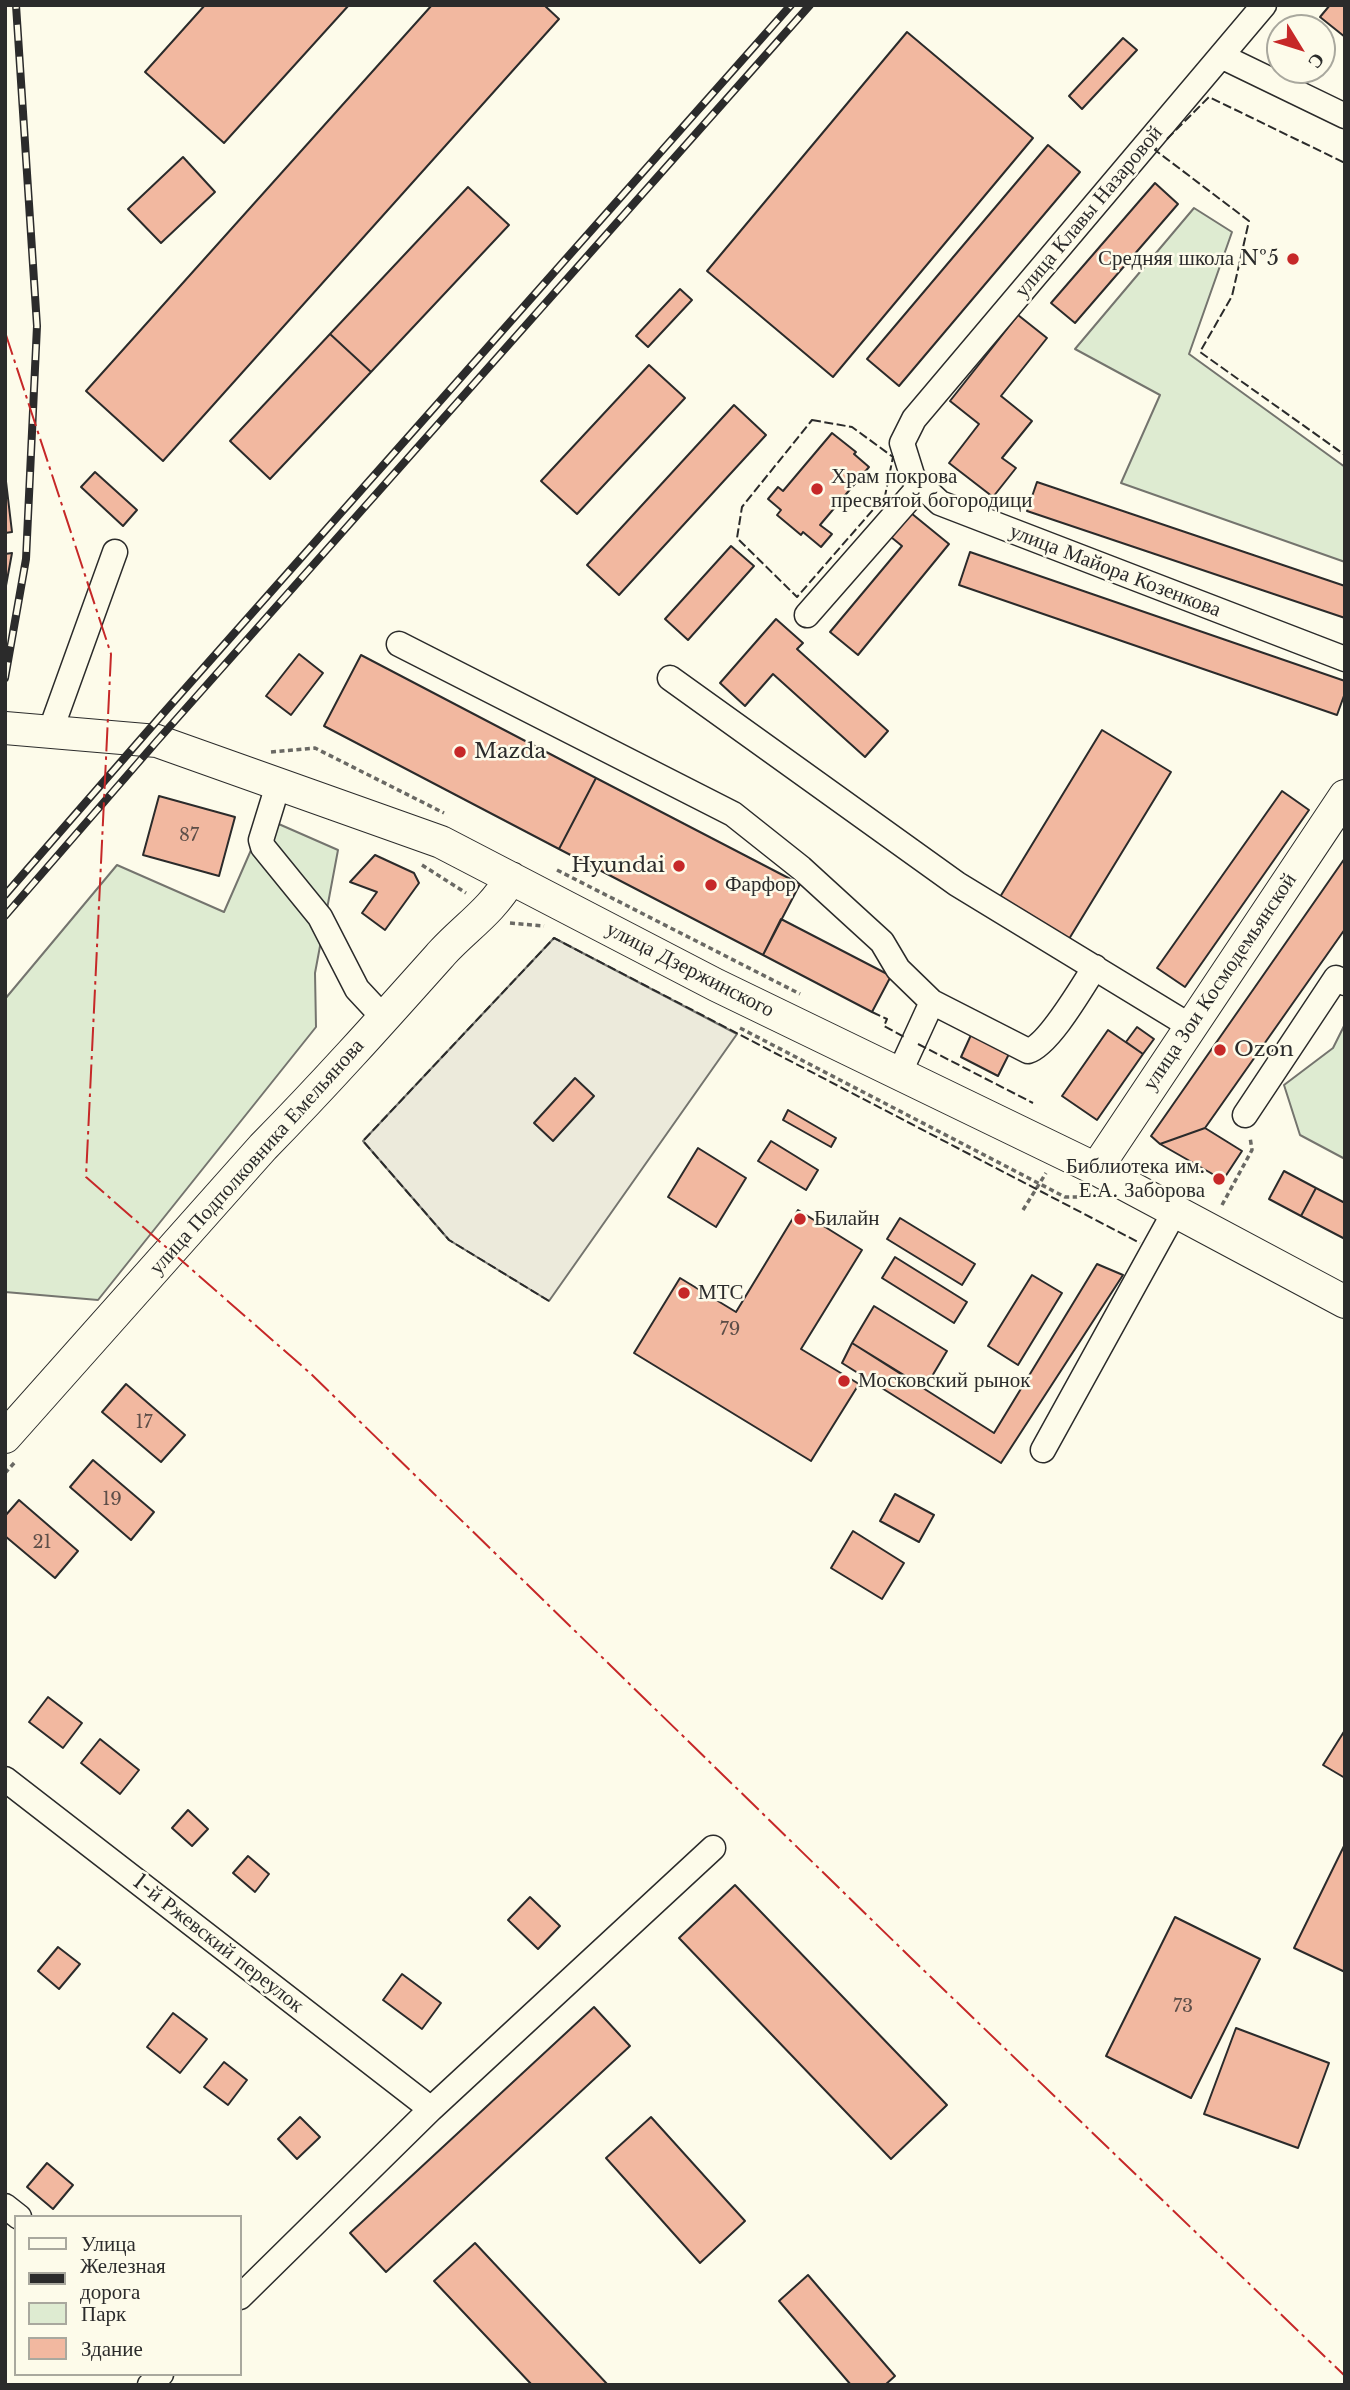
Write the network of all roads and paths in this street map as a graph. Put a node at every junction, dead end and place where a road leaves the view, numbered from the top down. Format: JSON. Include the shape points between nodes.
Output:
{"nodes":[{"id":1,"x":1264,"y":5,"type":"edge"},
{"id":2,"x":1221,"y":56,"type":"junction"},
{"id":3,"x":1345,"y":116,"type":"edge"},
{"id":4,"x":914,"y":419,"type":"joint"},
{"id":5,"x":921,"y":485,"type":"junction"},
{"id":6,"x":115,"y":552,"type":"dead end"},
{"id":7,"x":807,"y":615,"type":"dead end"},
{"id":8,"x":399,"y":644,"type":"dead end"},
{"id":9,"x":1345,"y":659,"type":"edge"},
{"id":10,"x":670,"y":678,"type":"dead end"},
{"id":11,"x":5,"y":728,"type":"edge"},
{"id":12,"x":50,"y":732,"type":"junction"},
{"id":13,"x":278,"y":786,"type":"junction"},
{"id":14,"x":1345,"y":796,"type":"edge"},
{"id":15,"x":421,"y":864,"type":"dead end"},
{"id":16,"x":511,"y":878,"type":"junction"},
{"id":17,"x":490,"y":908,"type":"junction"},
{"id":18,"x":544,"y":926,"type":"dead end"},
{"id":19,"x":1095,"y":967,"type":"junction"},
{"id":20,"x":1342,"y":975,"type":"edge"},
{"id":21,"x":932,"y":1002,"type":"junction"},
{"id":22,"x":384,"y":1018,"type":"junction"},
{"id":23,"x":1190,"y":1026,"type":"junction"},
{"id":24,"x":738,"y":1027,"type":"dead end"},
{"id":25,"x":899,"y":1074,"type":"junction"},
{"id":26,"x":1245,"y":1115,"type":"joint"},
{"id":27,"x":1094,"y":1183,"type":"junction"},
{"id":28,"x":1222,"y":1205,"type":"dead end"},
{"id":29,"x":1175,"y":1212,"type":"junction"},
{"id":30,"x":1345,"y":1302,"type":"edge"},
{"id":31,"x":5,"y":1437,"type":"edge"},
{"id":32,"x":1043,"y":1450,"type":"dead end"},
{"id":33,"x":5,"y":1779,"type":"edge"},
{"id":34,"x":713,"y":1847,"type":"dead end"},
{"id":35,"x":431,"y":2109,"type":"junction"},
{"id":36,"x":242,"y":2295,"type":"edge"}],
"edges":[{"from":1,"to":2,"type":"street","name":"улица Клавы Назаровой"},
{"from":2,"to":3,"type":"street"},
{"from":2,"to":4,"type":"street","name":"улица Клавы Назаровой"},
{"from":4,"to":5,"type":"street","name":"улица Майора Козенкова","via":[[902,443]]},
{"from":5,"to":7,"type":"street"},
{"from":5,"to":9,"type":"street","name":"улица Майора Козенкова","via":[[940,503]]},
{"from":6,"to":12,"type":"street"},
{"from":8,"to":21,"type":"street","via":[[733,814],[802,868],[882,942],[898,969]]},
{"from":10,"to":19,"type":"street","via":[[957,884]]},
{"from":11,"to":12,"type":"main road","name":"улица Дзержинского"},
{"from":12,"to":13,"type":"main road","name":"улица Дзержинского","via":[[157,741]]},
{"from":13,"to":16,"type":"main road","name":"улица Дзержинского","via":[[441,842]]},
{"from":13,"to":22,"type":"street","via":[[261,840],[263,847],[320,917],[357,989]]},
{"from":14,"to":23,"type":"main road","name":"улица Зои Космодемьянской"},
{"from":15,"to":17,"type":"path"},
{"from":16,"to":17,"type":"main road","name":"улица Подполковника Емельянова"},
{"from":16,"to":25,"type":"main road","name":"улица Дзержинского"},
{"from":17,"to":18,"type":"path","via":[[511,923]]},
{"from":17,"to":22,"type":"main road","name":"улица Подполковника Емельянова"},
{"from":19,"to":21,"type":"street","via":[[1046,1038],[1028,1051]]},
{"from":19,"to":23,"type":"street"},
{"from":20,"to":26,"type":"street"},
{"from":21,"to":25,"type":"street"},
{"from":22,"to":31,"type":"main road","name":"улица Подполковника Емельянова"},
{"from":23,"to":27,"type":"main road","name":"улица Зои Космодемьянской"},
{"from":24,"to":27,"type":"path","via":[[1065,1197]]},
{"from":25,"to":27,"type":"main road","name":"улица Дзержинского"},
{"from":26,"to":28,"type":"path","via":[[1252,1150]]},
{"from":27,"to":29,"type":"main road","name":"улица Дзержинского"},
{"from":29,"to":30,"type":"main road","name":"улица Дзержинского"},
{"from":29,"to":32,"type":"street"},
{"from":33,"to":35,"type":"street","name":"1-й Ржевский переулок"},
{"from":34,"to":35,"type":"street"},
{"from":35,"to":36,"type":"street"}]}
